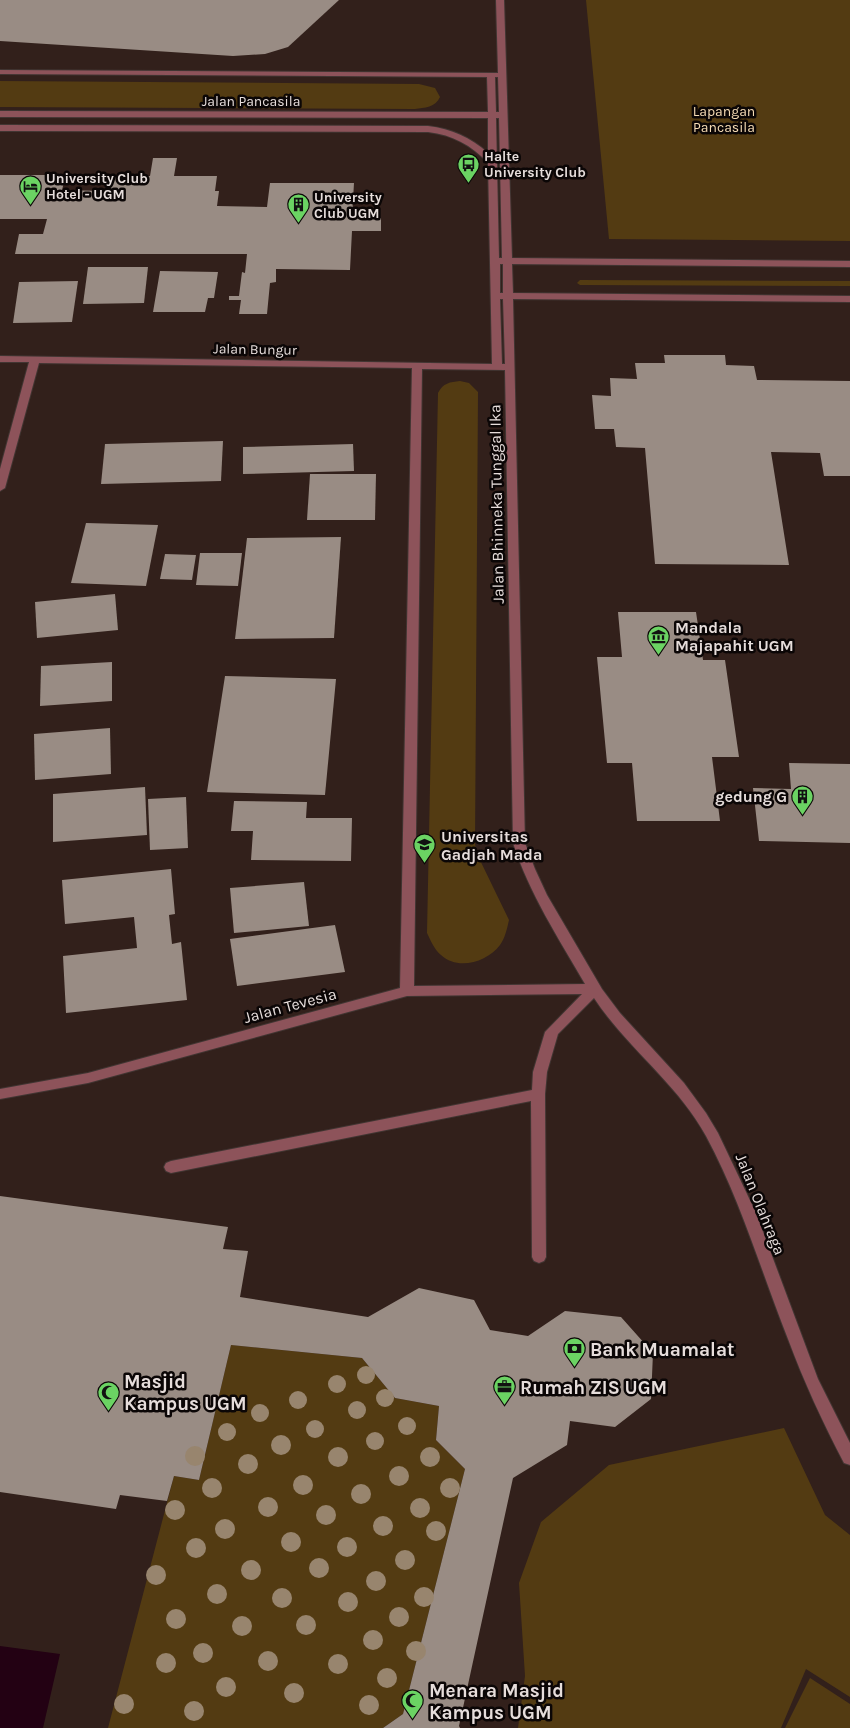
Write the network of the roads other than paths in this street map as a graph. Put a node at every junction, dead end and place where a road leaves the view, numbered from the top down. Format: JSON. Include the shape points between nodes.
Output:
{"nodes":[{"id":1,"x":500,"y":0,"type":"edge"},
{"id":2,"x":0,"y":72,"type":"edge"},
{"id":3,"x":491,"y":75,"type":"junction"},
{"id":4,"x":502,"y":75,"type":"junction"},
{"id":5,"x":0,"y":114,"type":"edge"},
{"id":6,"x":159,"y":115,"type":"junction"},
{"id":7,"x":491,"y":115,"type":"junction"},
{"id":8,"x":503,"y":116,"type":"junction"},
{"id":9,"x":0,"y":128,"type":"edge"},
{"id":10,"x":157,"y":129,"type":"junction"},
{"id":11,"x":492,"y":162,"type":"junction"},
{"id":12,"x":495,"y":261,"type":"junction"},
{"id":13,"x":507,"y":261,"type":"junction"},
{"id":14,"x":850,"y":264,"type":"edge"},
{"id":15,"x":496,"y":296,"type":"junction"},
{"id":16,"x":508,"y":296,"type":"junction"},
{"id":17,"x":850,"y":299,"type":"edge"},
{"id":18,"x":0,"y":359,"type":"edge"},
{"id":19,"x":35,"y":360,"type":"junction"},
{"id":20,"x":417,"y":365,"type":"junction"},
{"id":21,"x":497,"y":366,"type":"junction"},
{"id":22,"x":510,"y":367,"type":"junction"},
{"id":23,"x":0,"y":488,"type":"edge"},
{"id":24,"x":595,"y":989,"type":"junction"},
{"id":25,"x":407,"y":991,"type":"junction"},
{"id":26,"x":0,"y":1094,"type":"edge"},
{"id":27,"x":538,"y":1094,"type":"junction"},
{"id":28,"x":172,"y":1167,"type":"dead end"},
{"id":29,"x":538,"y":1258,"type":"dead end"},
{"id":30,"x":850,"y":1458,"type":"edge"}],
"edges":[{"from":1,"to":4,"type":"street","name":"Jalan Bhinneka Tunggal Ika"},
{"from":2,"to":3,"type":"street","name":"Jalan Pancasila"},
{"from":3,"to":4,"type":"street","name":"Jalan Pancasila"},
{"from":3,"to":7,"type":"street"},
{"from":4,"to":8,"type":"street","name":"Jalan Bhinneka Tunggal Ika"},
{"from":5,"to":6,"type":"street","name":"Jalan Pancasila"},
{"from":6,"to":7,"type":"street","name":"Jalan Pancasila"},
{"from":6,"to":10,"type":"street"},
{"from":7,"to":8,"type":"street","name":"Jalan Pancasila"},
{"from":7,"to":11,"type":"street"},
{"from":8,"to":13,"type":"street","name":"Jalan Bhinneka Tunggal Ika"},
{"from":9,"to":10,"type":"street"},
{"from":10,"to":11,"type":"street","via":[[437,130],[471,142]]},
{"from":11,"to":12,"type":"street"},
{"from":12,"to":13,"type":"street"},
{"from":12,"to":15,"type":"street"},
{"from":13,"to":14,"type":"street"},
{"from":13,"to":16,"type":"street","name":"Jalan Bhinneka Tunggal Ika"},
{"from":15,"to":16,"type":"street"},
{"from":15,"to":21,"type":"street"},
{"from":16,"to":17,"type":"street"},
{"from":16,"to":22,"type":"street","name":"Jalan Bhinneka Tunggal Ika"},
{"from":18,"to":19,"type":"street","name":"Jalan Bungur"},
{"from":19,"to":20,"type":"street","name":"Jalan Bungur"},
{"from":19,"to":23,"type":"street"},
{"from":20,"to":21,"type":"street","name":"Jalan Bungur"},
{"from":20,"to":25,"type":"street"},
{"from":21,"to":22,"type":"street","name":"Jalan Bungur"},
{"from":22,"to":24,"type":"street","name":"Jalan Bhinneka Tunggal Ika","via":[[519,843],[534,882]]},
{"from":24,"to":25,"type":"street","name":"Jalan Tevesia"},
{"from":24,"to":27,"type":"street","via":[[552,1032],[540,1072]]},
{"from":24,"to":30,"type":"street","name":"Jalan Olahraga","via":[[614,1016],[689,1098],[711,1131],[731,1171],[812,1382],[834,1432]]},
{"from":25,"to":26,"type":"street","name":"Jalan Tevesia","via":[[88,1078]]},
{"from":27,"to":28,"type":"street"},
{"from":27,"to":29,"type":"street"}]}
